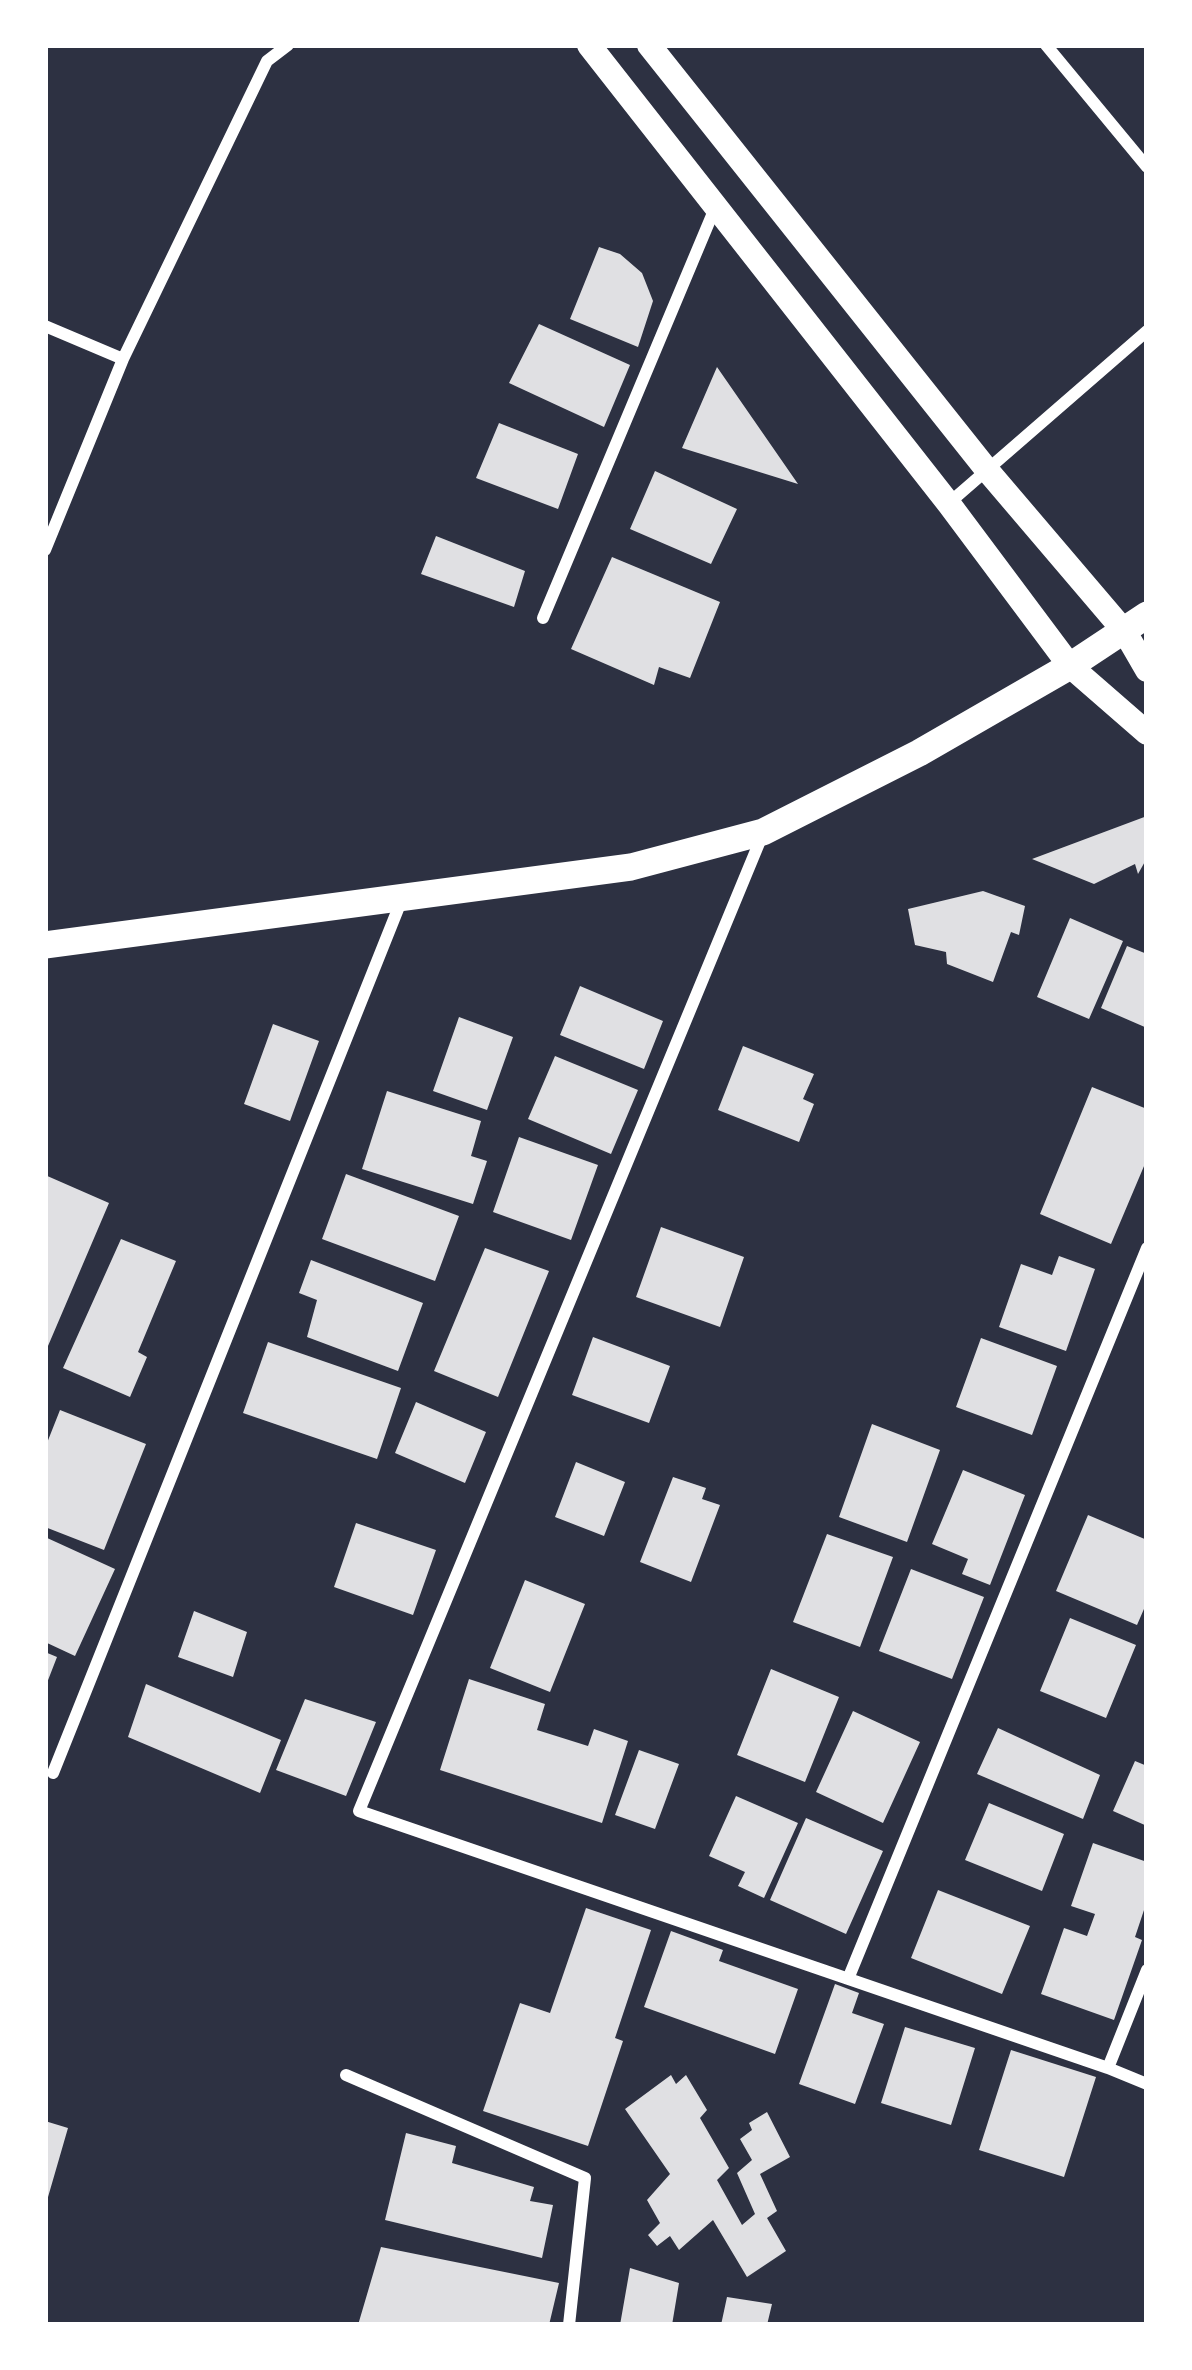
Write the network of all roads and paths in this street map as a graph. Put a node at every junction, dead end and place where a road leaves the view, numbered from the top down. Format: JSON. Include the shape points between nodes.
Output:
{"nodes":[{"id":1,"x":288,"y":45,"type":"edge"},
{"id":2,"x":589,"y":45,"type":"edge"},
{"id":3,"x":649,"y":45,"type":"edge"},
{"id":4,"x":1046,"y":45,"type":"edge"},
{"id":5,"x":1147,"y":167,"type":"edge"},
{"id":6,"x":716,"y":206,"type":"junction"},
{"id":7,"x":45,"y":326,"type":"edge"},
{"id":8,"x":1147,"y":331,"type":"edge"},
{"id":9,"x":123,"y":359,"type":"junction"},
{"id":10,"x":987,"y":470,"type":"junction"},
{"id":11,"x":949,"y":504,"type":"junction"},
{"id":12,"x":45,"y":550,"type":"edge"},
{"id":13,"x":543,"y":618,"type":"dead end"},
{"id":14,"x":1136,"y":624,"type":"edge"},
{"id":15,"x":1070,"y":666,"type":"junction"},
{"id":16,"x":1147,"y":670,"type":"edge"},
{"id":17,"x":1147,"y":733,"type":"edge"},
{"id":18,"x":763,"y":832,"type":"junction"},
{"id":19,"x":402,"y":898,"type":"junction"},
{"id":20,"x":45,"y":946,"type":"edge"},
{"id":21,"x":1147,"y":1248,"type":"edge"},
{"id":22,"x":53,"y":1773,"type":"dead end"},
{"id":23,"x":1147,"y":1970,"type":"edge"},
{"id":24,"x":848,"y":1979,"type":"junction"},
{"id":25,"x":1108,"y":2068,"type":"junction"},
{"id":26,"x":346,"y":2075,"type":"dead end"},
{"id":27,"x":1147,"y":2084,"type":"edge"},
{"id":28,"x":569,"y":2325,"type":"edge"}],
"edges":[{"from":1,"to":9,"type":"street","via":[[267,61]]},
{"from":2,"to":6,"type":"main road"},
{"from":3,"to":10,"type":"main road"},
{"from":4,"to":5,"type":"street"},
{"from":6,"to":11,"type":"main road"},
{"from":6,"to":13,"type":"street"},
{"from":7,"to":9,"type":"street"},
{"from":8,"to":10,"type":"street"},
{"from":9,"to":12,"type":"street"},
{"from":10,"to":11,"type":"street"},
{"from":10,"to":14,"type":"main road"},
{"from":11,"to":15,"type":"main road"},
{"from":14,"to":15,"type":"main road"},
{"from":14,"to":16,"type":"main road"},
{"from":15,"to":17,"type":"main road"},
{"from":15,"to":18,"type":"main road"},
{"from":18,"to":19,"type":"main road","via":[[631,866]]},
{"from":18,"to":24,"type":"street","via":[[359,1811]]},
{"from":19,"to":20,"type":"main road"},
{"from":19,"to":22,"type":"street"},
{"from":21,"to":24,"type":"street"},
{"from":23,"to":25,"type":"street"},
{"from":24,"to":25,"type":"street"},
{"from":25,"to":27,"type":"street"},
{"from":26,"to":28,"type":"street","via":[[585,2178]]}]}
